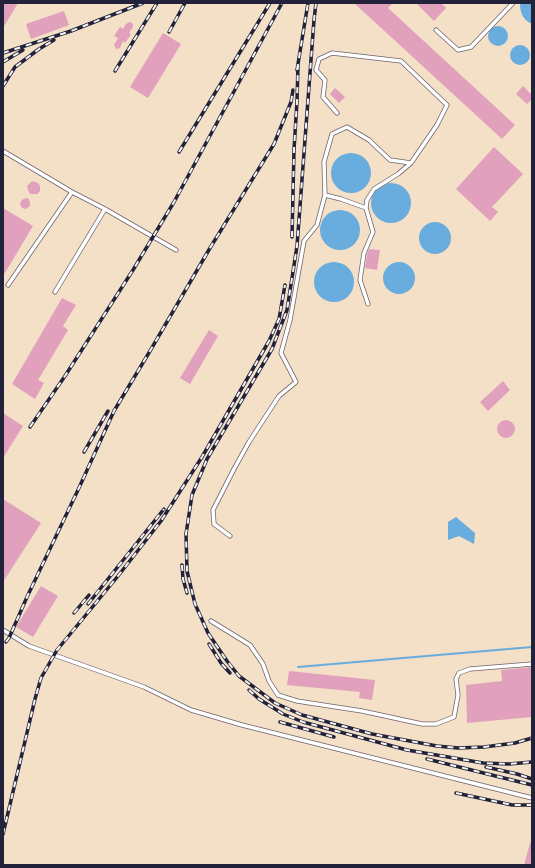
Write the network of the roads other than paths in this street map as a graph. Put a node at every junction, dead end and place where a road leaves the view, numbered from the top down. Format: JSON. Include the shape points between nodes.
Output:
{"nodes":[{"id":1,"x":512,"y":3,"type":"edge"},
{"id":2,"x":436,"y":30,"type":"dead end"},
{"id":3,"x":337,"y":113,"type":"dead end"},
{"id":4,"x":3,"y":151,"type":"edge"},
{"id":5,"x":411,"y":163,"type":"junction"},
{"id":6,"x":72,"y":192,"type":"junction"},
{"id":7,"x":325,"y":195,"type":"junction"},
{"id":8,"x":366,"y":208,"type":"junction"},
{"id":9,"x":105,"y":209,"type":"junction"},
{"id":10,"x":176,"y":250,"type":"dead end"},
{"id":11,"x":8,"y":285,"type":"dead end"},
{"id":12,"x":55,"y":292,"type":"dead end"},
{"id":13,"x":368,"y":304,"type":"dead end"},
{"id":14,"x":230,"y":536,"type":"dead end"},
{"id":15,"x":211,"y":621,"type":"dead end"},
{"id":16,"x":3,"y":630,"type":"edge"},
{"id":17,"x":532,"y":664,"type":"edge"},
{"id":18,"x":532,"y":798,"type":"edge"}],
"edges":[{"from":1,"to":2,"type":"lane","via":[[470,47],[458,50]]},
{"from":3,"to":5,"type":"lane","via":[[323,97],[325,80],[316,70],[319,59],[332,52],[401,61],[447,105],[437,125]]},
{"from":4,"to":6,"type":"lane"},
{"from":5,"to":7,"type":"lane","via":[[390,160],[369,140],[347,127],[332,134],[324,162]]},
{"from":5,"to":8,"type":"lane","via":[[374,189],[366,200]]},
{"from":6,"to":9,"type":"lane"},
{"from":6,"to":11,"type":"lane"},
{"from":7,"to":8,"type":"lane"},
{"from":7,"to":14,"type":"lane","via":[[317,225],[304,241],[290,320],[281,353],[296,382],[279,396],[249,442],[213,510],[214,524]]},
{"from":8,"to":13,"type":"lane","via":[[373,232],[364,253],[360,280]]},
{"from":9,"to":10,"type":"lane"},
{"from":9,"to":12,"type":"lane"},
{"from":15,"to":17,"type":"lane","via":[[250,645],[263,664],[269,681],[278,695],[297,701],[422,724],[436,724],[454,717],[458,695],[456,679],[459,674],[470,669]]},
{"from":16,"to":18,"type":"lane","via":[[29,646],[144,687],[191,710]]}]}
